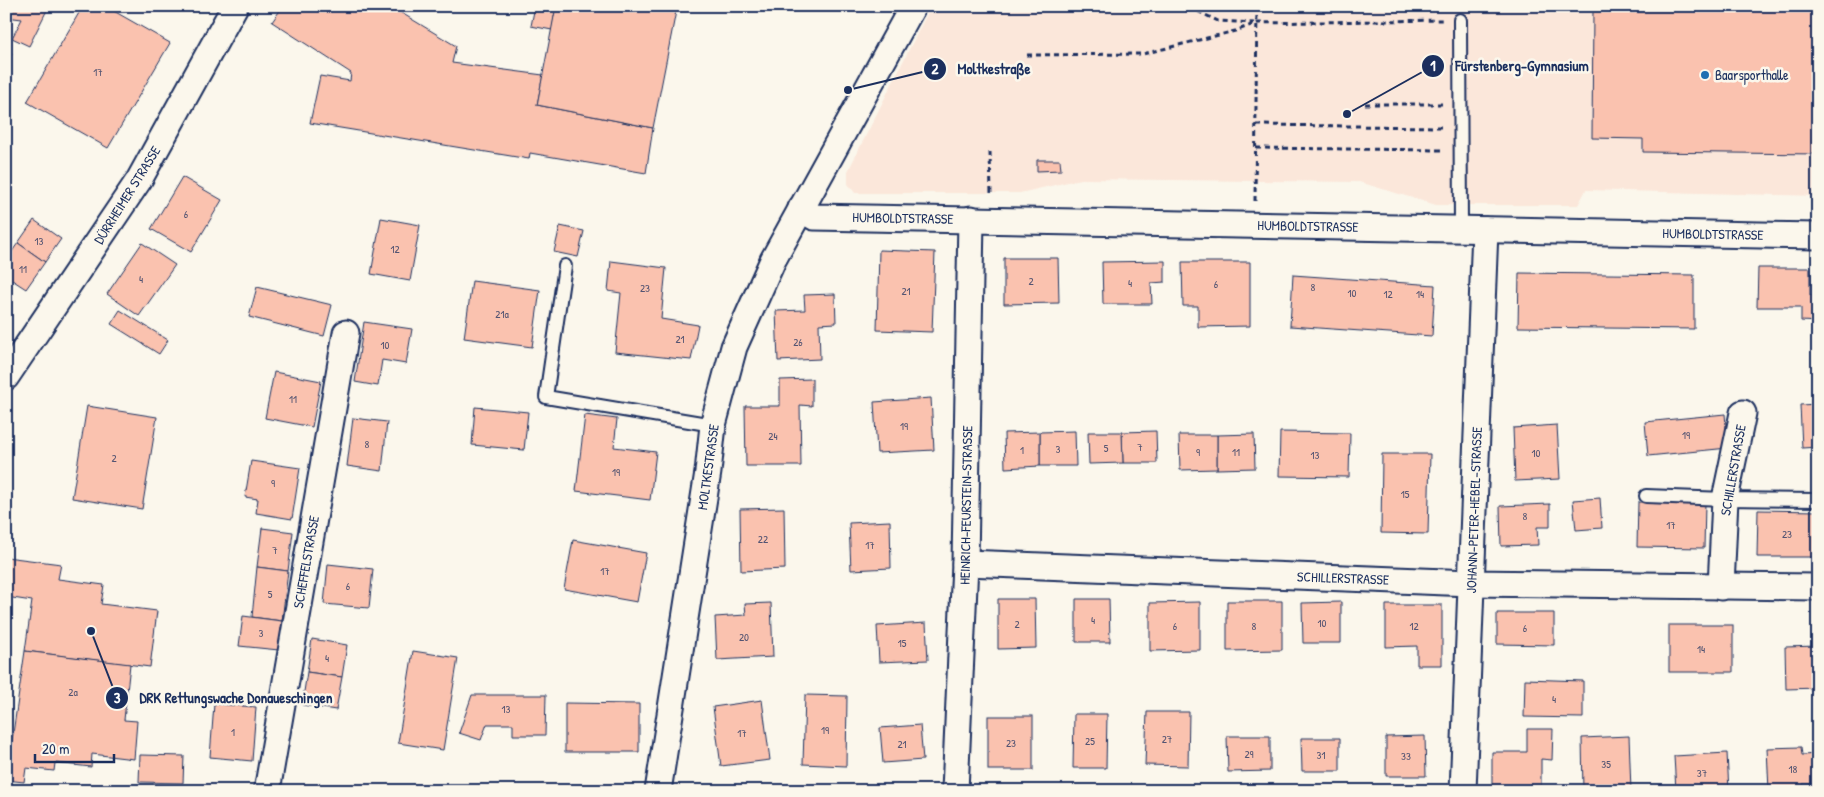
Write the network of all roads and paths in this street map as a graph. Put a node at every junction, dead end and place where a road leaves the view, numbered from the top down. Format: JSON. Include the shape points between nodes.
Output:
{"nodes":[{"id":1,"x":235,"y":6,"type":"edge"},
{"id":2,"x":913,"y":6,"type":"edge"},
{"id":3,"x":1191,"y":6,"type":"edge"},
{"id":4,"x":1257,"y":6,"type":"edge"},
{"id":5,"x":1439,"y":20,"type":"dead end"},
{"id":6,"x":1460,"y":20,"type":"dead end"},
{"id":7,"x":1257,"y":23,"type":"junction"},
{"id":8,"x":1027,"y":55,"type":"dead end"},
{"id":9,"x":1365,"y":104,"type":"dead end"},
{"id":10,"x":1461,"y":104,"type":"junction"},
{"id":11,"x":1256,"y":125,"type":"junction"},
{"id":12,"x":1461,"y":127,"type":"junction"},
{"id":13,"x":1256,"y":148,"type":"junction"},
{"id":14,"x":1461,"y":150,"type":"junction"},
{"id":15,"x":990,"y":152,"type":"dead end"},
{"id":16,"x":1255,"y":202,"type":"dead end"},
{"id":17,"x":801,"y":208,"type":"junction"},
{"id":18,"x":981,"y":220,"type":"junction"},
{"id":19,"x":1473,"y":229,"type":"junction"},
{"id":20,"x":1818,"y":236,"type":"edge"},
{"id":21,"x":565,"y":266,"type":"dead end"},
{"id":22,"x":346,"y":333,"type":"dead end"},
{"id":23,"x":6,"y":376,"type":"edge"},
{"id":24,"x":1744,"y":413,"type":"dead end"},
{"id":25,"x":713,"y":425,"type":"junction"},
{"id":26,"x":1646,"y":496,"type":"dead end"},
{"id":27,"x":1725,"y":499,"type":"junction"},
{"id":28,"x":1818,"y":500,"type":"edge"},
{"id":29,"x":965,"y":563,"type":"junction"},
{"id":30,"x":1471,"y":583,"type":"junction"},
{"id":31,"x":1721,"y":587,"type":"junction"},
{"id":32,"x":1818,"y":587,"type":"edge"},
{"id":33,"x":267,"y":791,"type":"edge"},
{"id":34,"x":658,"y":791,"type":"edge"},
{"id":35,"x":955,"y":791,"type":"edge"},
{"id":36,"x":1463,"y":791,"type":"edge"}],
"edges":[{"from":1,"to":23,"type":"street","name":"DÜRRHEIMER STRASSE","via":[[139,180]]},
{"from":2,"to":17,"type":"street","name":"MOLTKESTRASSE"},
{"from":3,"to":7,"type":"path","via":[[1218,21]]},
{"from":4,"to":7,"type":"path"},
{"from":5,"to":7,"type":"path"},
{"from":6,"to":10,"type":"lane"},
{"from":7,"to":8,"type":"path","via":[[1143,54]]},
{"from":7,"to":11,"type":"path"},
{"from":9,"to":10,"type":"path"},
{"from":10,"to":12,"type":"lane"},
{"from":11,"to":12,"type":"path"},
{"from":11,"to":13,"type":"path"},
{"from":12,"to":14,"type":"lane"},
{"from":13,"to":14,"type":"path"},
{"from":13,"to":16,"type":"path"},
{"from":14,"to":19,"type":"lane"},
{"from":15,"to":18,"type":"path"},
{"from":17,"to":18,"type":"street","name":"HUMBOLDTSTRASSE","via":[[814,217]]},
{"from":17,"to":25,"type":"street","name":"MOLTKESTRASSE","via":[[773,260],[734,347]]},
{"from":18,"to":19,"type":"street","name":"HUMBOLDTSTRASSE"},
{"from":18,"to":29,"type":"street","name":"HEINRICH-FEURSTEIN-STRASSE"},
{"from":19,"to":20,"type":"street","name":"HUMBOLDTSTRASSE"},
{"from":19,"to":30,"type":"street","name":"JOHANN-PETER-HEBEL-STRASSE"},
{"from":21,"to":25,"type":"lane","via":[[546,397]]},
{"from":22,"to":33,"type":"street","name":"SCHEFFELSTRASSE"},
{"from":24,"to":27,"type":"street","name":"SCHILLERSTRASSE"},
{"from":25,"to":34,"type":"street","name":"MOLTKESTRASSE"},
{"from":26,"to":27,"type":"lane"},
{"from":27,"to":28,"type":"lane"},
{"from":27,"to":31,"type":"street","name":"SCHILLERSTRASSE"},
{"from":29,"to":30,"type":"street","name":"SCHILLERSTRASSE"},
{"from":29,"to":35,"type":"street","name":"HEINRICH-FEURSTEIN-STRASSE"},
{"from":30,"to":31,"type":"street","name":"SCHILLERSTRASSE"},
{"from":30,"to":36,"type":"street","name":"JOHANN-PETER-HEBEL-STRASSE"},
{"from":31,"to":32,"type":"street","name":"SCHILLERSTRASSE"}]}
